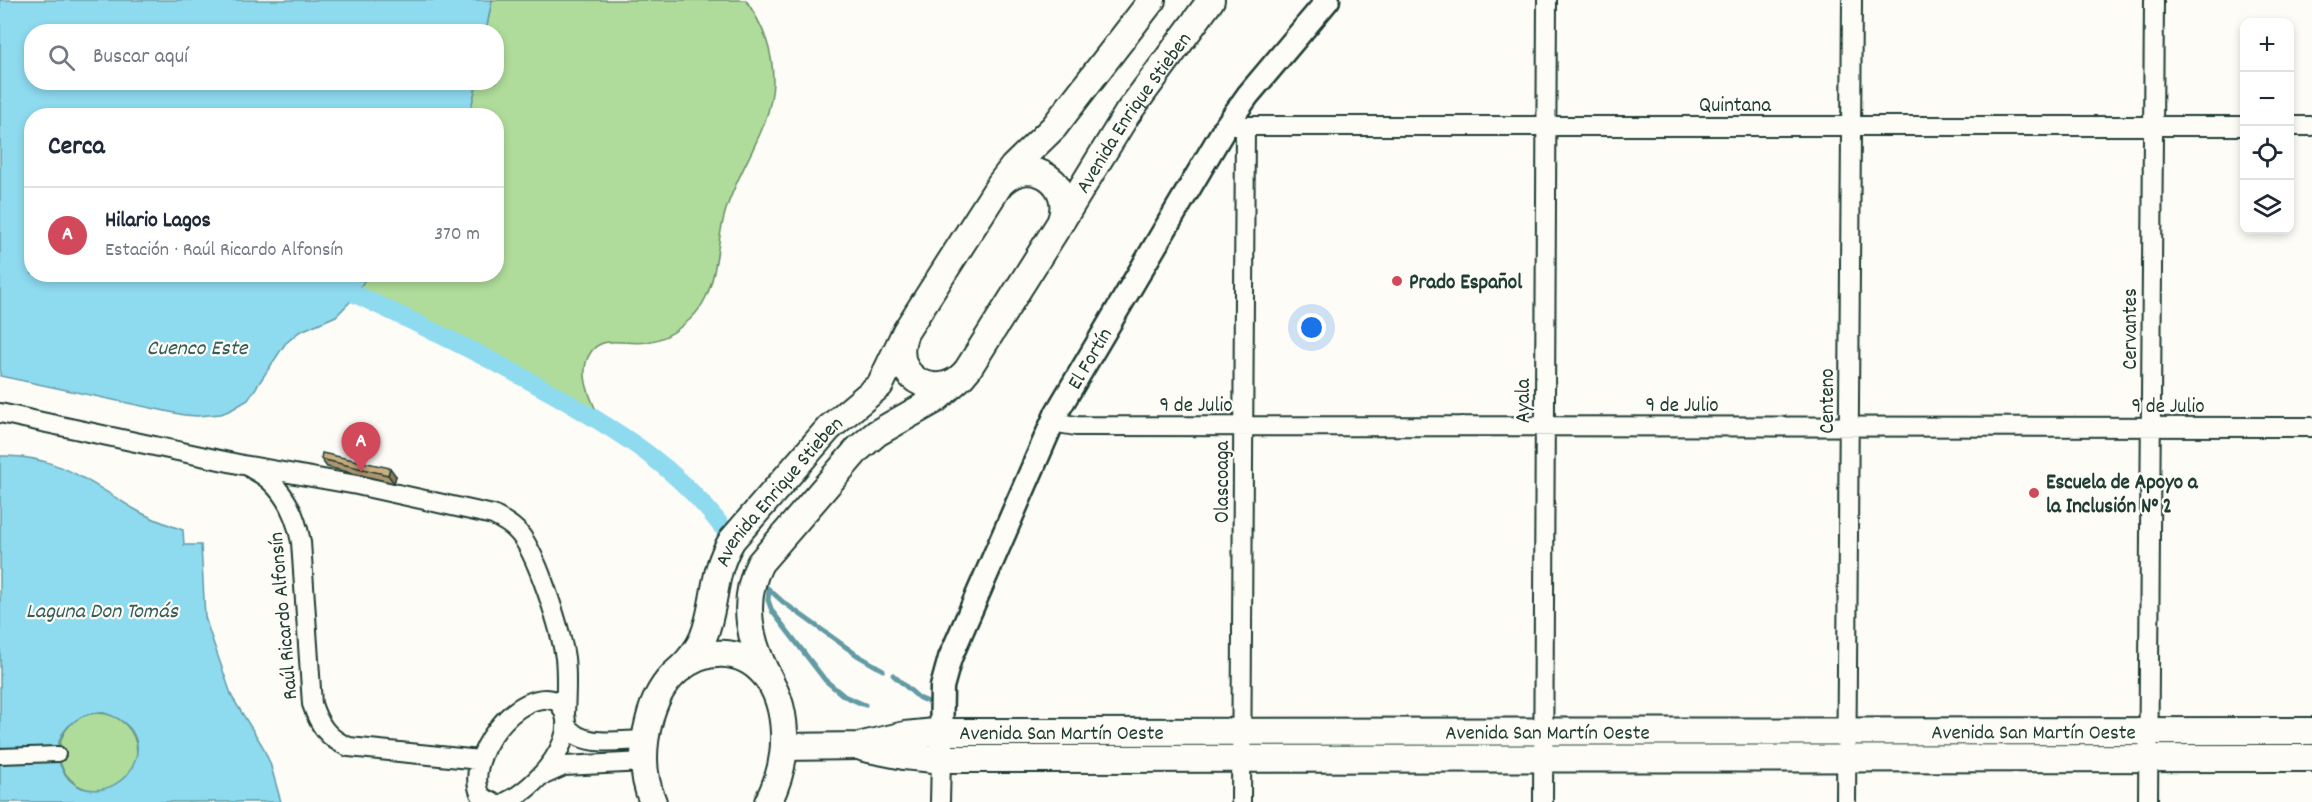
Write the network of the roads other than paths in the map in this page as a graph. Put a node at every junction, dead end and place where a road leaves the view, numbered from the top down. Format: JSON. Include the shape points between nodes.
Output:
{"nodes":[{"id":1,"x":1152,"y":0,"type":"edge"},
{"id":2,"x":1211,"y":0,"type":"edge"},
{"id":3,"x":1328,"y":0,"type":"edge"},
{"id":4,"x":1547,"y":0,"type":"edge"},
{"id":5,"x":1852,"y":0,"type":"edge"},
{"id":6,"x":2154,"y":0,"type":"edge"},
{"id":7,"x":1236,"y":126,"type":"junction"},
{"id":8,"x":1546,"y":126,"type":"junction"},
{"id":9,"x":1851,"y":126,"type":"junction"},
{"id":10,"x":2153,"y":126,"type":"junction"},
{"id":11,"x":2240,"y":126,"type":"edge"},
{"id":12,"x":2294,"y":126,"type":"edge"},
{"id":13,"x":2312,"y":126,"type":"edge"},
{"id":14,"x":1000,"y":184,"type":"junction"},
{"id":15,"x":1057,"y":228,"type":"junction"},
{"id":16,"x":906,"y":331,"type":"junction"},
{"id":17,"x":961,"y":377,"type":"junction"},
{"id":18,"x":0,"y":413,"type":"edge"},
{"id":19,"x":1052,"y":422,"type":"junction"},
{"id":20,"x":1244,"y":426,"type":"junction"},
{"id":21,"x":1545,"y":426,"type":"junction"},
{"id":22,"x":1849,"y":427,"type":"junction"},
{"id":23,"x":2151,"y":427,"type":"junction"},
{"id":24,"x":2312,"y":427,"type":"edge"},
{"id":25,"x":243,"y":465,"type":"junction"},
{"id":26,"x":763,"y":503,"type":"junction"},
{"id":27,"x":790,"y":527,"type":"junction"},
{"id":28,"x":681,"y":668,"type":"junction"},
{"id":29,"x":770,"y":680,"type":"junction"},
{"id":30,"x":565,"y":719,"type":"junction"},
{"id":31,"x":1846,"y":731,"type":"junction"},
{"id":32,"x":2149,"y":731,"type":"junction"},
{"id":33,"x":2312,"y":731,"type":"edge"},
{"id":34,"x":941,"y":732,"type":"junction"},
{"id":35,"x":1242,"y":732,"type":"junction"},
{"id":36,"x":1544,"y":732,"type":"junction"},
{"id":37,"x":858,"y":746,"type":"junction"},
{"id":38,"x":784,"y":747,"type":"junction"},
{"id":39,"x":645,"y":751,"type":"junction"},
{"id":40,"x":58,"y":754,"type":"dead end"},
{"id":41,"x":0,"y":756,"type":"edge"},
{"id":42,"x":2148,"y":758,"type":"junction"},
{"id":43,"x":2312,"y":758,"type":"edge"},
{"id":44,"x":941,"y":759,"type":"junction"},
{"id":45,"x":1241,"y":759,"type":"junction"},
{"id":46,"x":1543,"y":759,"type":"junction"},
{"id":47,"x":1846,"y":759,"type":"junction"},
{"id":48,"x":480,"y":760,"type":"junction"},
{"id":49,"x":540,"y":778,"type":"junction"},
{"id":50,"x":477,"y":784,"type":"junction"},
{"id":51,"x":511,"y":800,"type":"edge"},
{"id":52,"x":472,"y":802,"type":"edge"},
{"id":53,"x":492,"y":802,"type":"edge"},
{"id":54,"x":653,"y":802,"type":"edge"},
{"id":55,"x":768,"y":802,"type":"edge"},
{"id":56,"x":940,"y":802,"type":"edge"},
{"id":57,"x":1241,"y":802,"type":"edge"},
{"id":58,"x":1543,"y":802,"type":"edge"},
{"id":59,"x":1846,"y":802,"type":"edge"},
{"id":60,"x":2148,"y":802,"type":"edge"}],
"edges":[{"from":1,"to":14,"type":"main road","name":"Avenida Enrique Stieben","via":[[1054,127]]},
{"from":2,"to":15,"type":"main road","name":"Avenida Enrique Stieben","via":[[1127,114]]},
{"from":3,"to":7,"type":"street","name":"El Fortín","via":[[1248,95]]},
{"from":4,"to":8,"type":"street","name":"Ayala"},
{"from":5,"to":9,"type":"street","name":"Centeno"},
{"from":6,"to":10,"type":"street","name":"Cervantes"},
{"from":7,"to":8,"type":"street","name":"Quintana"},
{"from":7,"to":19,"type":"street","name":"El Fortín"},
{"from":7,"to":20,"type":"street","name":"Olascoaga"},
{"from":8,"to":9,"type":"street","name":"Quintana"},
{"from":8,"to":21,"type":"street","name":"Ayala"},
{"from":9,"to":10,"type":"street","name":"Quintana"},
{"from":9,"to":22,"type":"street","name":"Centeno"},
{"from":10,"to":11,"type":"street","name":"Quintana"},
{"from":10,"to":23,"type":"street","name":"Cervantes"},
{"from":12,"to":13,"type":"street"},
{"from":14,"to":15,"type":"main road","name":"Avenida Enrique Stieben","via":[[1021,171],[1050,178],[1063,199],[1064,212]]},
{"from":14,"to":16,"type":"main road","name":"Avenida Enrique Stieben"},
{"from":15,"to":17,"type":"main road","name":"Avenida Enrique Stieben"},
{"from":16,"to":17,"type":"main road","name":"Avenida Enrique Stieben","via":[[901,353],[913,378],[940,386]]},
{"from":16,"to":26,"type":"main road","name":"Avenida Enrique Stieben","via":[[880,385],[829,428]]},
{"from":17,"to":27,"type":"main road","via":[[935,400],[864,443]]},
{"from":18,"to":25,"type":"street","name":"Raúl Ricardo Alfonsín"},
{"from":19,"to":20,"type":"street","name":"9 de Julio","via":[[1076,426]]},
{"from":19,"to":34,"type":"street","name":"El Fortín","via":[[950,658],[942,687]]},
{"from":20,"to":21,"type":"street","name":"9 de Julio"},
{"from":20,"to":35,"type":"street","name":"Olascoaga"},
{"from":21,"to":22,"type":"street","name":"9 de Julio"},
{"from":21,"to":36,"type":"street","name":"Ayala"},
{"from":22,"to":23,"type":"street","name":"9 de Julio"},
{"from":22,"to":31,"type":"street","name":"Centeno"},
{"from":23,"to":24,"type":"street","name":"9 de Julio"},
{"from":23,"to":32,"type":"street","name":"Cervantes"},
{"from":25,"to":30,"type":"street","name":"Raúl Ricardo Alfonsín","via":[[357,485],[493,515],[507,522],[535,557],[561,640],[566,675]]},
{"from":25,"to":48,"type":"street","name":"Raúl Ricardo Alfonsín","via":[[274,484],[298,526],[312,704],[323,729],[349,747]]},
{"from":26,"to":27,"type":"main road"},
{"from":26,"to":28,"type":"main road","name":"Avenida Enrique Stieben","via":[[723,556],[703,638]]},
{"from":27,"to":29,"type":"main road","via":[[760,563],[749,595],[752,638]]},
{"from":28,"to":29,"type":"main road","via":[[704,656],[730,654],[752,663]]},
{"from":28,"to":39,"type":"main road","name":"Avenida Enrique Stieben","via":[[656,701]]},
{"from":29,"to":38,"type":"main road","via":[[782,711]]},
{"from":30,"to":39,"type":"street","via":[[573,735],[585,740]]},
{"from":30,"to":48,"type":"street","via":[[558,702],[552,699],[526,704],[506,720]]},
{"from":30,"to":49,"type":"street","name":"Raúl Ricardo Alfonsín","via":[[559,750]]},
{"from":31,"to":32,"type":"main road","name":"Avenida San Martín Oeste"},
{"from":31,"to":36,"type":"main road","name":"Avenida San Martín Oeste"},
{"from":31,"to":47,"type":"street","name":"Centeno"},
{"from":32,"to":33,"type":"main road","name":"Avenida San Martín Oeste"},
{"from":32,"to":42,"type":"street","name":"Cervantes"},
{"from":34,"to":35,"type":"main road","name":"Avenida San Martín Oeste"},
{"from":34,"to":37,"type":"main road","name":"Avenida San Martín Oeste","via":[[905,735]]},
{"from":34,"to":44,"type":"street","name":"El Fortín"},
{"from":35,"to":36,"type":"main road","name":"Avenida San Martín Oeste"},
{"from":35,"to":45,"type":"street","name":"Olascoaga"},
{"from":36,"to":46,"type":"street","name":"Ayala"},
{"from":37,"to":38,"type":"main road","name":"Avenida San Martín Oeste"},
{"from":37,"to":44,"type":"main road","name":"Avenida San Martín Oeste"},
{"from":38,"to":55,"type":"main road"},
{"from":39,"to":49,"type":"street","via":[[564,766]]},
{"from":39,"to":54,"type":"main road"},
{"from":40,"to":41,"type":"street"},
{"from":42,"to":43,"type":"main road","name":"Avenida San Martín Oeste"},
{"from":42,"to":47,"type":"main road","name":"Avenida San Martín Oeste"},
{"from":42,"to":60,"type":"street","name":"Cervantes"},
{"from":44,"to":45,"type":"main road","name":"Avenida San Martín Oeste"},
{"from":44,"to":56,"type":"street"},
{"from":45,"to":46,"type":"main road","name":"Avenida San Martín Oeste"},
{"from":45,"to":57,"type":"street","name":"Olascoaga"},
{"from":46,"to":47,"type":"main road","name":"Avenida San Martín Oeste"},
{"from":46,"to":58,"type":"street","name":"Ayala"},
{"from":47,"to":59,"type":"street","name":"Centeno"},
{"from":48,"to":50,"type":"street"},
{"from":49,"to":51,"type":"street","name":"Raúl Ricardo Alfonsín"},
{"from":50,"to":52,"type":"street"},
{"from":50,"to":53,"type":"street","via":[[482,797]]}]}
